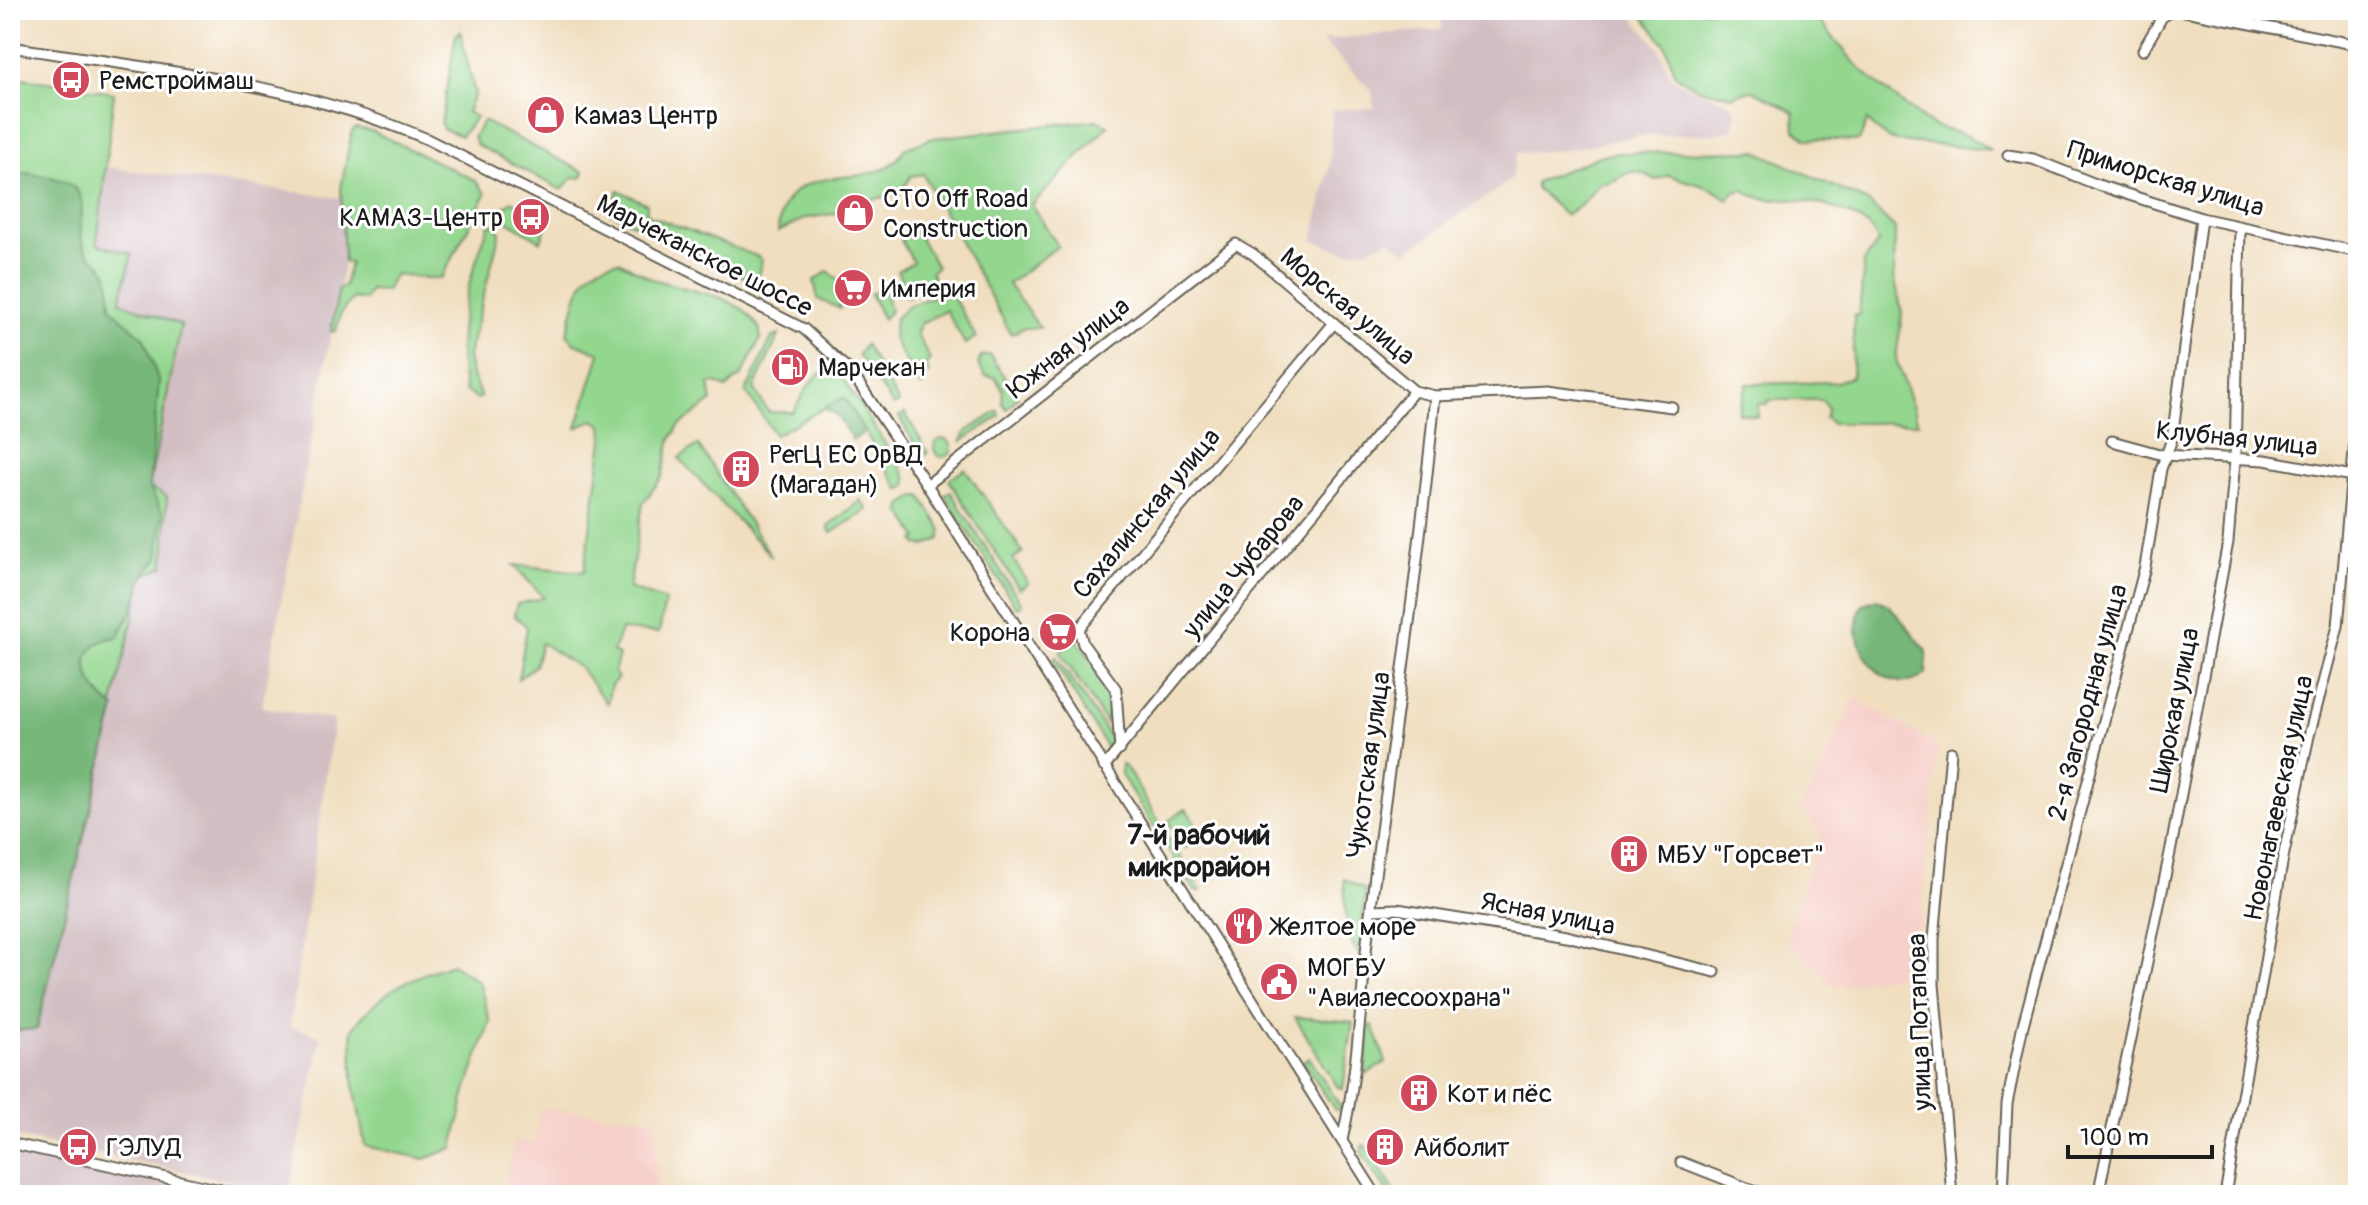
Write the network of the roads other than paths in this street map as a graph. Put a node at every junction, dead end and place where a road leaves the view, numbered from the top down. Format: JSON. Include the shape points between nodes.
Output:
{"nodes":[{"id":1,"x":2170,"y":10,"type":"edge"},
{"id":2,"x":2180,"y":10,"type":"edge"},
{"id":3,"x":2358,"y":45,"type":"edge"},
{"id":4,"x":10,"y":47,"type":"edge"},
{"id":5,"x":2143,"y":50,"type":"dead end"},
{"id":6,"x":2008,"y":155,"type":"dead end"},
{"id":7,"x":2201,"y":218,"type":"junction"},
{"id":8,"x":2240,"y":227,"type":"junction"},
{"id":9,"x":1236,"y":244,"type":"joint"},
{"id":10,"x":2358,"y":252,"type":"edge"},
{"id":11,"x":1334,"y":323,"type":"junction"},
{"id":12,"x":2358,"y":371,"type":"edge"},
{"id":13,"x":1414,"y":391,"type":"junction"},
{"id":14,"x":1435,"y":396,"type":"junction"},
{"id":15,"x":1672,"y":407,"type":"dead end"},
{"id":16,"x":2358,"y":407,"type":"edge"},
{"id":17,"x":2112,"y":441,"type":"dead end"},
{"id":18,"x":2168,"y":456,"type":"junction"},
{"id":19,"x":2235,"y":460,"type":"junction"},
{"id":20,"x":2355,"y":476,"type":"edge"},
{"id":21,"x":927,"y":485,"type":"junction"},
{"id":22,"x":1120,"y":750,"type":"junction"},
{"id":23,"x":1951,"y":752,"type":"dead end"},
{"id":24,"x":1104,"y":767,"type":"junction"},
{"id":25,"x":1371,"y":910,"type":"junction"},
{"id":26,"x":1715,"y":972,"type":"dead end"},
{"id":27,"x":1342,"y":1140,"type":"junction"},
{"id":28,"x":10,"y":1143,"type":"edge"},
{"id":29,"x":1681,"y":1162,"type":"dead end"},
{"id":30,"x":243,"y":1195,"type":"edge"},
{"id":31,"x":1376,"y":1195,"type":"edge"},
{"id":32,"x":1765,"y":1195,"type":"edge"},
{"id":33,"x":1952,"y":1195,"type":"edge"},
{"id":34,"x":2003,"y":1195,"type":"edge"},
{"id":35,"x":2098,"y":1195,"type":"edge"},
{"id":36,"x":2225,"y":1195,"type":"edge"}],
"edges":[{"from":1,"to":5,"type":"street"},
{"from":2,"to":3,"type":"street"},
{"from":4,"to":21,"type":"street","name":"Марчеканское шоссе","via":[[310,97],[427,139],[804,329],[851,372]]},
{"from":6,"to":7,"type":"street","name":"Приморская улица"},
{"from":7,"to":8,"type":"street","name":"Приморская улица"},
{"from":7,"to":18,"type":"street","name":"2-я Загородная улица"},
{"from":8,"to":10,"type":"street","name":"Приморская улица"},
{"from":8,"to":19,"type":"street","name":"Широкая улица"},
{"from":9,"to":11,"type":"street","name":"Морская улица"},
{"from":9,"to":21,"type":"street","name":"Южная улица"},
{"from":11,"to":13,"type":"street","name":"Морская улица"},
{"from":11,"to":22,"type":"street","name":"Сахалинская улица","via":[[1079,629],[1083,644],[1116,689]]},
{"from":12,"to":16,"type":"street","name":"Новонагаевская улица"},
{"from":13,"to":14,"type":"street","name":"Морская улица"},
{"from":13,"to":22,"type":"street","name":"улица Чубарова"},
{"from":14,"to":15,"type":"street","name":"Морская улица","via":[[1547,391]]},
{"from":14,"to":25,"type":"street","name":"Чукотская улица"},
{"from":16,"to":20,"type":"street","name":"Новонагаевская улица"},
{"from":17,"to":18,"type":"street","name":"Клубная улица"},
{"from":18,"to":19,"type":"street","name":"Клубная улица"},
{"from":18,"to":34,"type":"street","name":"2-я Загородная улица","via":[[2161,469],[2145,567],[2023,1025],[2007,1104]]},
{"from":19,"to":20,"type":"street","name":"Клубная улица","via":[[2311,466]]},
{"from":19,"to":35,"type":"street","name":"Широкая улица","via":[[2228,542],[2171,848]]},
{"from":20,"to":36,"type":"street","name":"Новонагаевская улица","via":[[2333,653],[2283,858]]},
{"from":21,"to":24,"type":"street","name":"Марчеканское шоссе"},
{"from":22,"to":24,"type":"street","name":"улица Чубарова"},
{"from":23,"to":33,"type":"street","name":"улица Потапова","via":[[1934,984]]},
{"from":24,"to":27,"type":"street","name":"Марчеканское шоссе"},
{"from":25,"to":26,"type":"street","name":"Ясная улица","via":[[1397,909],[1566,936]]},
{"from":25,"to":27,"type":"street","name":"Чукотская улица"},
{"from":27,"to":31,"type":"street","name":"Марчеканское шоссе"},
{"from":28,"to":30,"type":"street"},
{"from":29,"to":32,"type":"street"}]}
